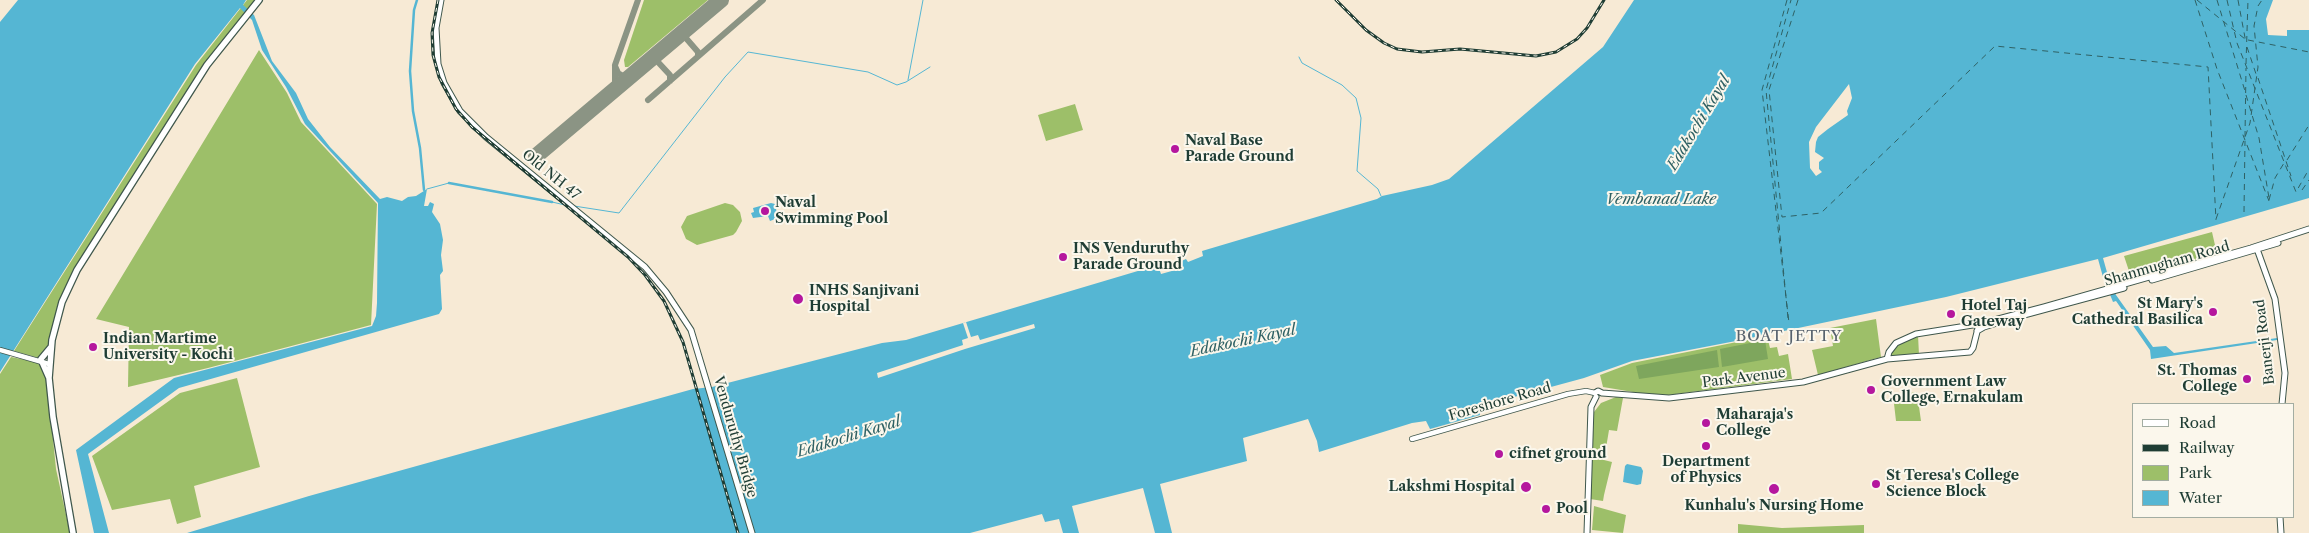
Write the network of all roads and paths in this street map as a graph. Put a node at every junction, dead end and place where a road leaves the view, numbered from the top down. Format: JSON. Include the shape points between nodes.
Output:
{"nodes":[{"id":1,"x":259,"y":0,"type":"edge"},
{"id":2,"x":441,"y":0,"type":"edge"},
{"id":3,"x":2304,"y":233,"type":"edge"},
{"id":4,"x":2254,"y":249,"type":"junction"},
{"id":5,"x":1980,"y":326,"type":"junction"},
{"id":6,"x":51,"y":347,"type":"junction"},
{"id":7,"x":697,"y":347,"type":"joint"},
{"id":8,"x":0,"y":350,"type":"edge"},
{"id":9,"x":1887,"y":359,"type":"junction"},
{"id":10,"x":40,"y":360,"type":"junction"},
{"id":11,"x":50,"y":362,"type":"junction"},
{"id":12,"x":49,"y":378,"type":"junction"},
{"id":13,"x":1598,"y":394,"type":"junction"},
{"id":14,"x":2281,"y":403,"type":"edge"},
{"id":15,"x":1412,"y":439,"type":"dead end"},
{"id":16,"x":2278,"y":518,"type":"edge"},
{"id":17,"x":73,"y":533,"type":"edge"},
{"id":18,"x":752,"y":533,"type":"edge"},
{"id":19,"x":1587,"y":533,"type":"edge"},
{"id":20,"x":2279,"y":533,"type":"edge"}],
"edges":[{"from":1,"to":6,"type":"highway","via":[[201,74],[77,270],[62,302]]},
{"from":2,"to":7,"type":"main road","name":"Old NH 47","via":[[436,28],[438,64],[444,83],[460,111],[486,137],[645,267],[691,330]]},
{"from":3,"to":4,"type":"main road","name":"Shanmugham Road"},
{"from":4,"to":5,"type":"main road","name":"Shanmugham Road"},
{"from":4,"to":14,"type":"main road","name":"Banerji Road","via":[[2275,299],[2283,373]]},
{"from":5,"to":9,"type":"main road","name":"Shanmugham Road","via":[[1908,336],[1892,347]]},
{"from":5,"to":9,"type":"main road","via":[[1970,352]]},
{"from":6,"to":10,"type":"highway"},
{"from":6,"to":11,"type":"highway"},
{"from":7,"to":18,"type":"main road","name":"Venduruthy Bridge"},
{"from":8,"to":10,"type":"main road"},
{"from":9,"to":13,"type":"main road","name":"Park Avenue","via":[[1803,382],[1712,394],[1666,398]]},
{"from":10,"to":11,"type":"main road"},
{"from":10,"to":12,"type":"highway"},
{"from":11,"to":12,"type":"highway"},
{"from":12,"to":17,"type":"highway"},
{"from":13,"to":15,"type":"main road","name":"Foreshore Road","via":[[1586,391],[1568,394]]},
{"from":13,"to":19,"type":"main road","via":[[1591,407]]},
{"from":16,"to":20,"type":"main road"}]}
